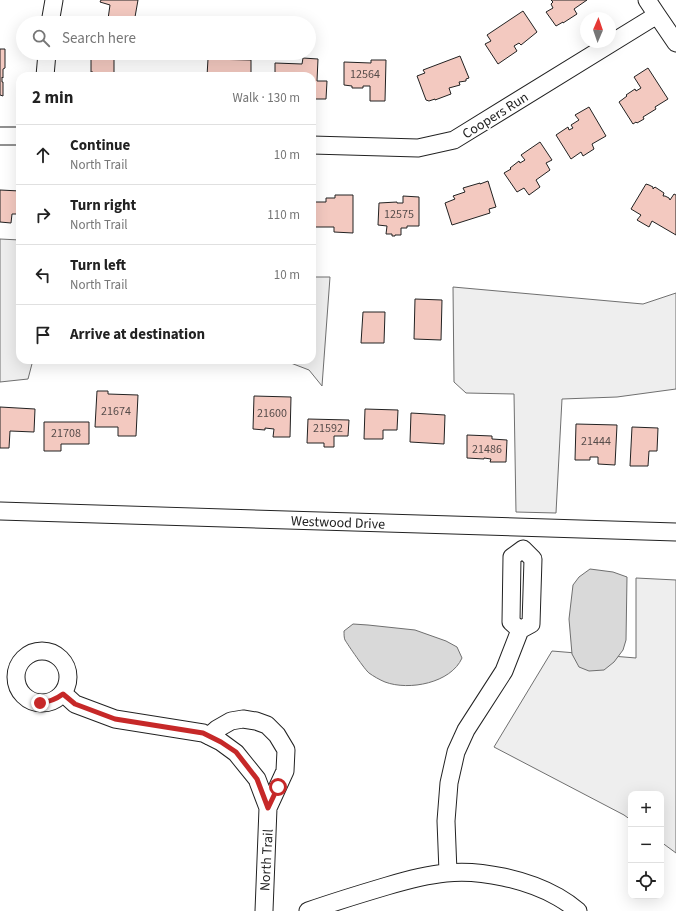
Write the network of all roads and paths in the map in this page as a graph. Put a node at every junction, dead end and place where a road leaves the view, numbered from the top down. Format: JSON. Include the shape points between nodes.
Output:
{"nodes":[{"id":1,"x":54,"y":0,"type":"edge"},
{"id":2,"x":648,"y":0,"type":"edge"},
{"id":3,"x":657,"y":15,"type":"junction"},
{"id":4,"x":51,"y":16,"type":"edge"},
{"id":5,"x":676,"y":43,"type":"edge"},
{"id":6,"x":46,"y":60,"type":"edge"},
{"id":7,"x":45,"y":72,"type":"edge"},
{"id":8,"x":0,"y":136,"type":"edge"},
{"id":9,"x":16,"y":136,"type":"edge"},
{"id":10,"x":316,"y":145,"type":"edge"},
{"id":11,"x":0,"y":511,"type":"edge"},
{"id":12,"x":524,"y":528,"type":"junction"},
{"id":13,"x":676,"y":532,"type":"edge"},
{"id":14,"x":63,"y":694,"type":"dead end"},
{"id":15,"x":210,"y":736,"type":"junction"},
{"id":16,"x":268,"y":808,"type":"junction"},
{"id":17,"x":448,"y":872,"type":"junction"},
{"id":18,"x":264,"y":911,"type":"edge"},
{"id":19,"x":308,"y":911,"type":"edge"},
{"id":20,"x":578,"y":911,"type":"edge"}],
"edges":[{"from":1,"to":4,"type":"street"},
{"from":2,"to":3,"type":"street"},
{"from":3,"to":5,"type":"street"},
{"from":3,"to":10,"type":"street","name":"Coopers Run","via":[[454,140],[418,148]]},
{"from":6,"to":7,"type":"street"},
{"from":8,"to":9,"type":"street"},
{"from":11,"to":12,"type":"street","name":"Westwood Drive"},
{"from":12,"to":13,"type":"street","name":"Westwood Drive"},
{"from":12,"to":17,"type":"street","via":[[523,549],[533,559],[532,624],[520,630],[504,671],[466,730],[456,752],[449,783],[446,821]]},
{"from":14,"to":15,"type":"street","name":"North Trail","via":[[75,704],[115,719]]},
{"from":15,"to":16,"type":"street","name":"North Trail","via":[[236,752],[257,779]]},
{"from":15,"to":16,"type":"street","name":"North Trail","via":[[230,721],[243,718],[267,725],[277,735],[286,750],[285,771]]},
{"from":16,"to":18,"type":"street","name":"North Trail"},
{"from":17,"to":19,"type":"street","via":[[420,876]]},
{"from":17,"to":20,"type":"street","via":[[497,875],[528,884],[558,897]]}]}
